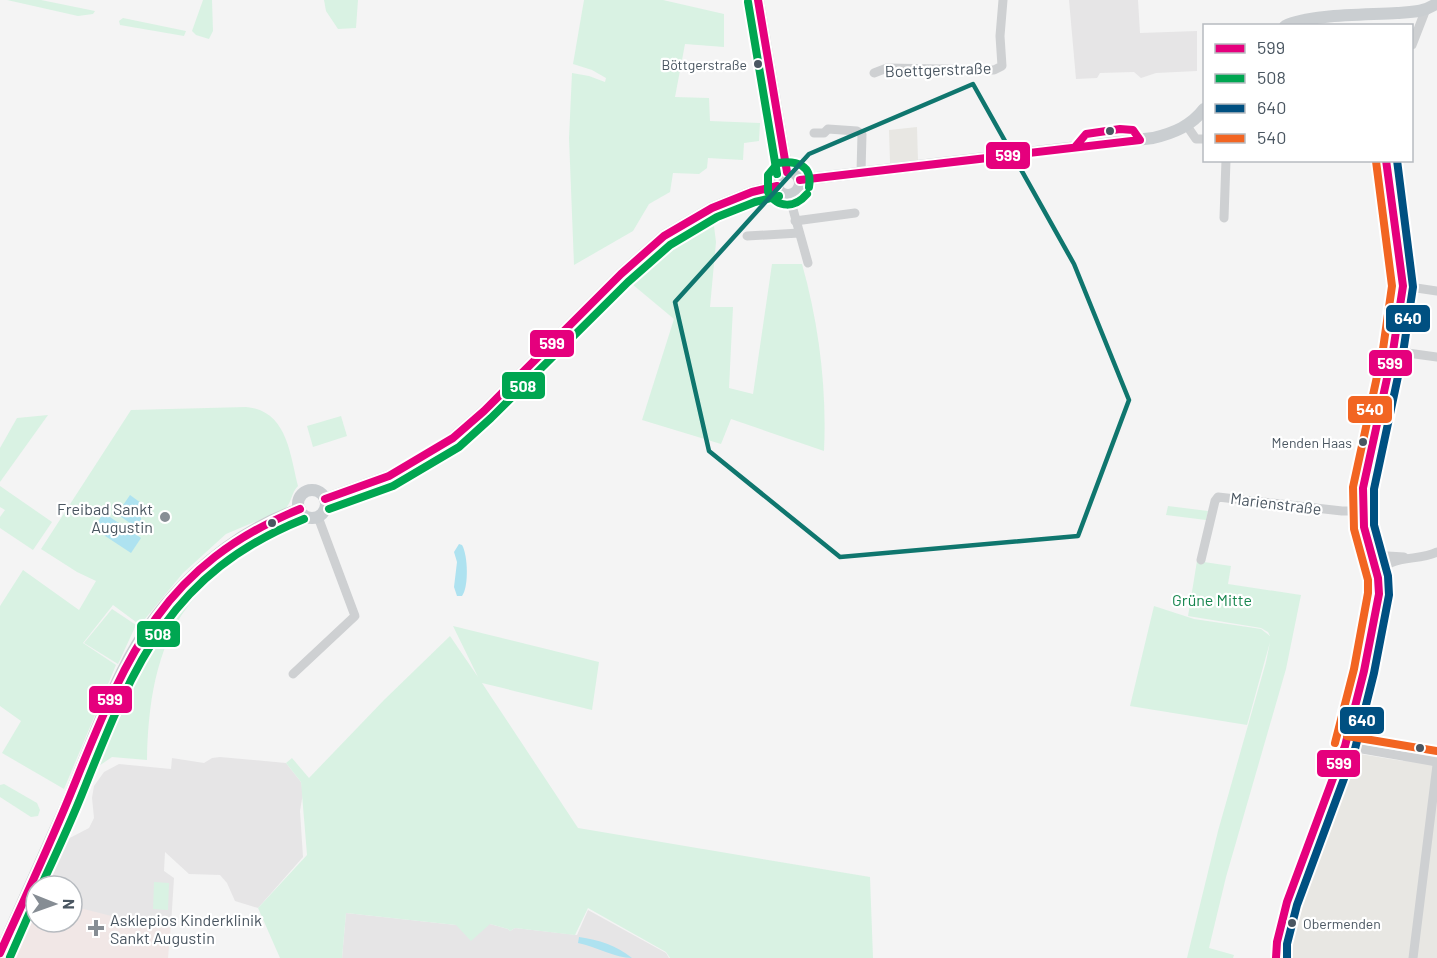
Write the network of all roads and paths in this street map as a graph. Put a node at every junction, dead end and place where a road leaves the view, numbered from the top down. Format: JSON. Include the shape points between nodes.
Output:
{"nodes":[{"id":1,"x":758,"y":0,"type":"edge"},
{"id":2,"x":1003,"y":0,"type":"edge"},
{"id":3,"x":1432,"y":6,"type":"edge"},
{"id":4,"x":1292,"y":24,"type":"edge"},
{"id":5,"x":1413,"y":43,"type":"edge"},
{"id":6,"x":874,"y":73,"type":"dead end"},
{"id":7,"x":1203,"y":110,"type":"edge"},
{"id":8,"x":1187,"y":126,"type":"junction"},
{"id":9,"x":814,"y":133,"type":"dead end"},
{"id":10,"x":1203,"y":139,"type":"edge"},
{"id":11,"x":1226,"y":162,"type":"edge"},
{"id":12,"x":1386,"y":162,"type":"edge"},
{"id":13,"x":787,"y":172,"type":"junction"},
{"id":14,"x":861,"y":172,"type":"junction"},
{"id":15,"x":800,"y":180,"type":"junction"},
{"id":16,"x":777,"y":186,"type":"junction"},
{"id":17,"x":789,"y":195,"type":"junction"},
{"id":18,"x":855,"y":213,"type":"dead end"},
{"id":19,"x":1224,"y":218,"type":"dead end"},
{"id":20,"x":795,"y":221,"type":"junction"},
{"id":21,"x":799,"y":233,"type":"junction"},
{"id":22,"x":747,"y":236,"type":"dead end"},
{"id":23,"x":808,"y":263,"type":"dead end"},
{"id":24,"x":1403,"y":286,"type":"junction"},
{"id":25,"x":1437,"y":291,"type":"edge"},
{"id":26,"x":1393,"y":351,"type":"junction"},
{"id":27,"x":1437,"y":357,"type":"edge"},
{"id":28,"x":326,"y":499,"type":"junction"},
{"id":29,"x":300,"y":509,"type":"junction"},
{"id":30,"x":1363,"y":511,"type":"junction"},
{"id":31,"x":318,"y":517,"type":"junction"},
{"id":32,"x":1437,"y":552,"type":"edge"},
{"id":33,"x":1371,"y":555,"type":"junction"},
{"id":34,"x":1415,"y":558,"type":"junction"},
{"id":35,"x":1201,"y":560,"type":"dead end"},
{"id":36,"x":1378,"y":578,"type":"junction"},
{"id":37,"x":293,"y":674,"type":"dead end"},
{"id":38,"x":1345,"y":746,"type":"junction"},
{"id":39,"x":1437,"y":764,"type":"edge"},
{"id":40,"x":0,"y":953,"type":"edge"},
{"id":41,"x":1276,"y":958,"type":"edge"},
{"id":42,"x":1413,"y":958,"type":"edge"}],
"edges":[{"from":1,"to":13,"type":"main road"},
{"from":2,"to":6,"type":"street","name":"Boettgerstraße","via":[[1002,66],[994,70],[887,68]]},
{"from":3,"to":4,"type":"main road","via":[[1414,12],[1310,19]]},
{"from":3,"to":5,"type":"street"},
{"from":7,"to":8,"type":"main road"},
{"from":8,"to":10,"type":"street","via":[[1196,139]]},
{"from":8,"to":14,"type":"main road","via":[[1149,139]]},
{"from":9,"to":14,"type":"street","via":[[828,129],[857,131],[862,135]]},
{"from":11,"to":19,"type":"street"},
{"from":12,"to":24,"type":"street"},
{"from":13,"to":15,"type":"main road","via":[[796,174]]},
{"from":13,"to":16,"type":"main road","via":[[780,176]]},
{"from":14,"to":15,"type":"main road"},
{"from":15,"to":17,"type":"main road","via":[[798,190]]},
{"from":16,"to":17,"type":"main road"},
{"from":16,"to":28,"type":"main road","via":[[712,208],[664,236],[453,438],[389,476]]},
{"from":17,"to":20,"type":"street"},
{"from":18,"to":20,"type":"street"},
{"from":20,"to":21,"type":"street"},
{"from":21,"to":22,"type":"street"},
{"from":21,"to":23,"type":"street"},
{"from":24,"to":25,"type":"street"},
{"from":24,"to":26,"type":"street"},
{"from":26,"to":27,"type":"street"},
{"from":26,"to":30,"type":"street","via":[[1363,488]]},
{"from":28,"to":29,"type":"main road","via":[[318,491],[308,491],[301,496]]},
{"from":28,"to":31,"type":"main road","via":[[324,512]]},
{"from":29,"to":31,"type":"main road","via":[[305,516]]},
{"from":29,"to":40,"type":"main road","via":[[233,543],[204,566],[176,592],[138,642]]},
{"from":30,"to":33,"type":"street"},
{"from":30,"to":35,"type":"street","name":"Marienstraße","via":[[1218,497]]},
{"from":31,"to":37,"type":"street","via":[[355,616]]},
{"from":32,"to":34,"type":"street"},
{"from":33,"to":34,"type":"street"},
{"from":33,"to":36,"type":"street"},
{"from":34,"to":36,"type":"street","via":[[1386,564]]},
{"from":36,"to":38,"type":"street","via":[[1366,662]]},
{"from":38,"to":39,"type":"street"},
{"from":38,"to":41,"type":"street","via":[[1287,902]]},
{"from":39,"to":42,"type":"street"}]}
